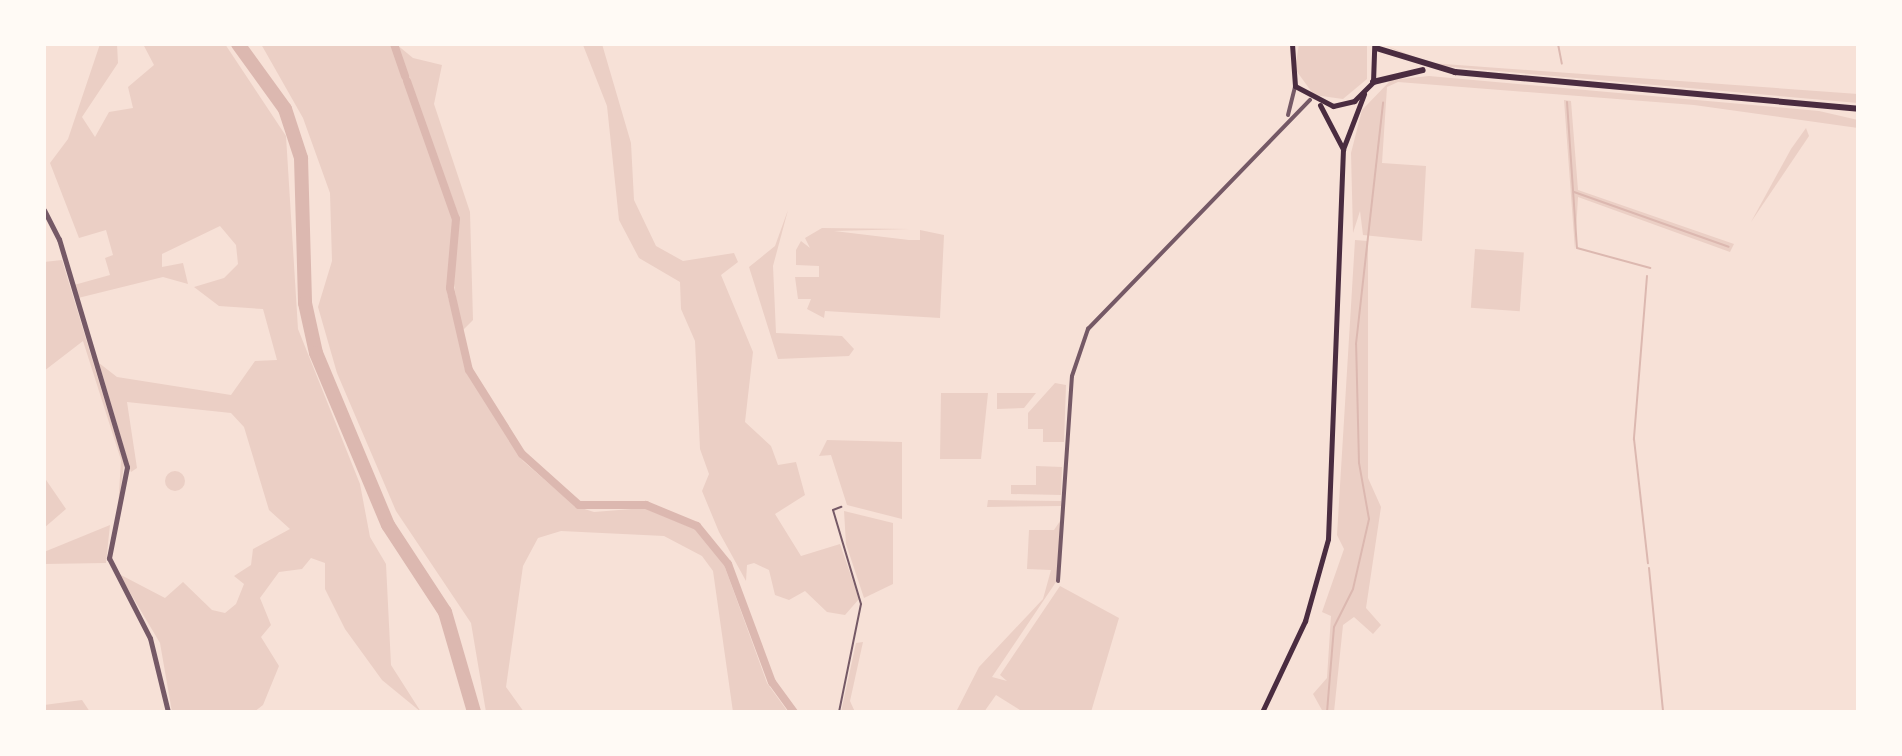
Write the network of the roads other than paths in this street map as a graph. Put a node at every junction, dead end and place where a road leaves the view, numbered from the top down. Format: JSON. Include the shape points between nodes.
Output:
{"nodes":[{"id":1,"x":1292,"y":44,"type":"edge"},
{"id":2,"x":1375,"y":46,"type":"edge"},
{"id":3,"x":1429,"y":69,"type":"junction"},
{"id":4,"x":1373,"y":82,"type":"junction"},
{"id":5,"x":1295,"y":86,"type":"junction"},
{"id":6,"x":1364,"y":94,"type":"junction"},
{"id":7,"x":1310,"y":100,"type":"junction"},
{"id":8,"x":1320,"y":104,"type":"junction"},
{"id":9,"x":1858,"y":109,"type":"edge"},
{"id":10,"x":1287,"y":117,"type":"junction"},
{"id":11,"x":1343,"y":149,"type":"junction"},
{"id":12,"x":44,"y":210,"type":"edge"},
{"id":13,"x":841,"y":507,"type":"dead end"},
{"id":14,"x":1058,"y":581,"type":"dead end"},
{"id":15,"x":168,"y":712,"type":"edge"},
{"id":16,"x":839,"y":712,"type":"edge"},
{"id":17,"x":1262,"y":712,"type":"edge"}],
"edges":[{"from":1,"to":5,"type":"main road"},
{"from":2,"to":3,"type":"highway"},
{"from":2,"to":4,"type":"main road"},
{"from":3,"to":4,"type":"highway"},
{"from":3,"to":9,"type":"highway"},
{"from":4,"to":6,"type":"main road"},
{"from":5,"to":7,"type":"main road"},
{"from":5,"to":10,"type":"street"},
{"from":6,"to":8,"type":"main road","via":[[1345,105]]},
{"from":6,"to":11,"type":"main road"},
{"from":7,"to":8,"type":"main road"},
{"from":7,"to":10,"type":"street"},
{"from":8,"to":11,"type":"main road"},
{"from":10,"to":14,"type":"street","via":[[1088,329],[1072,376]]},
{"from":11,"to":17,"type":"main road","via":[[1328,539],[1305,621]]},
{"from":12,"to":15,"type":"street","via":[[126,462],[127,489],[109,558],[152,644]]},
{"from":13,"to":16,"type":"lane","via":[[833,510],[861,604]]}]}
